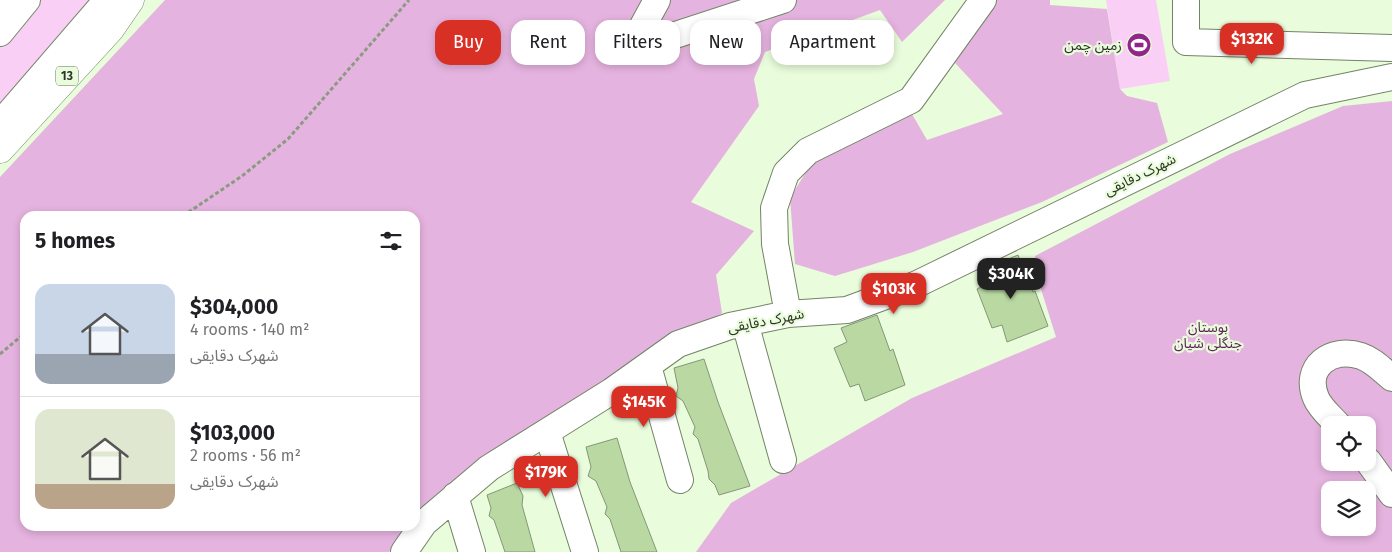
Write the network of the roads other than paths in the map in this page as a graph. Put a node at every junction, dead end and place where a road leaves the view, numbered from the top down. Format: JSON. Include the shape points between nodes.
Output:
{"nodes":[{"id":1,"x":5,"y":0,"type":"edge"},
{"id":2,"x":27,"y":0,"type":"edge"},
{"id":3,"x":107,"y":0,"type":"edge"},
{"id":4,"x":130,"y":0,"type":"edge"},
{"id":5,"x":656,"y":0,"type":"edge"},
{"id":6,"x":783,"y":0,"type":"edge"},
{"id":7,"x":983,"y":0,"type":"edge"},
{"id":8,"x":1186,"y":0,"type":"edge"},
{"id":9,"x":0,"y":6,"type":"edge"},
{"id":10,"x":0,"y":33,"type":"edge"},
{"id":11,"x":1392,"y":48,"type":"edge"},
{"id":12,"x":1392,"y":77,"type":"edge"},
{"id":13,"x":0,"y":124,"type":"edge"},
{"id":14,"x":0,"y":149,"type":"edge"},
{"id":15,"x":788,"y":314,"type":"junction"},
{"id":16,"x":745,"y":323,"type":"junction"},
{"id":17,"x":648,"y":366,"type":"junction"},
{"id":18,"x":1392,"y":378,"type":"edge"},
{"id":19,"x":1330,"y":416,"type":"edge"},
{"id":20,"x":548,"y":432,"type":"junction"},
{"id":21,"x":783,"y":460,"type":"dead end"},
{"id":22,"x":1375,"y":471,"type":"edge"},
{"id":23,"x":680,"y":480,"type":"dead end"},
{"id":24,"x":1392,"y":494,"type":"edge"},
{"id":25,"x":455,"y":496,"type":"junction"},
{"id":26,"x":420,"y":529,"type":"edge"},
{"id":27,"x":418,"y":531,"type":"edge"},
{"id":28,"x":404,"y":552,"type":"edge"},
{"id":29,"x":472,"y":552,"type":"edge"},
{"id":30,"x":585,"y":552,"type":"edge"}],
"edges":[{"from":1,"to":9,"type":"highway"},
{"from":2,"to":10,"type":"street"},
{"from":3,"to":13,"type":"street"},
{"from":4,"to":14,"type":"highway","number":"13","via":[[110,29]]},
{"from":5,"to":6,"type":"street","via":[[639,32],[660,40]]},
{"from":7,"to":15,"type":"street","via":[[911,100],[808,151],[786,173],[774,208],[775,244]]},
{"from":8,"to":11,"type":"street","via":[[1186,42]]},
{"from":12,"to":15,"type":"street","name":"شهرک دقایقی","via":[[1305,95],[915,284],[847,310]]},
{"from":15,"to":16,"type":"street","name":"شهرک دقایقی"},
{"from":16,"to":17,"type":"street","name":"شهرک دقایقی","via":[[678,344]]},
{"from":16,"to":21,"type":"street"},
{"from":17,"to":20,"type":"street","name":"شهرک دقایقی"},
{"from":17,"to":23,"type":"street"},
{"from":18,"to":19,"type":"street","via":[[1370,360],[1357,355],[1344,353],[1324,359],[1313,383],[1316,399]]},
{"from":20,"to":25,"type":"street","name":"شهرک دقایقی","via":[[489,468]]},
{"from":20,"to":30,"type":"street"},
{"from":22,"to":24,"type":"street"},
{"from":25,"to":26,"type":"street","name":"شهرک دقایقی"},
{"from":25,"to":29,"type":"street"},
{"from":27,"to":28,"type":"street","name":"شهرک دقایقی"}]}
